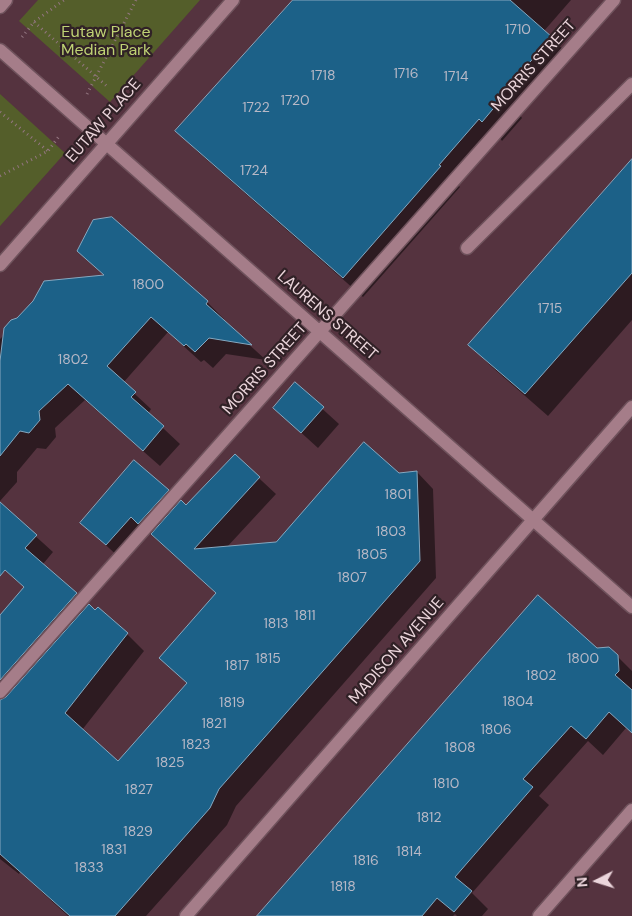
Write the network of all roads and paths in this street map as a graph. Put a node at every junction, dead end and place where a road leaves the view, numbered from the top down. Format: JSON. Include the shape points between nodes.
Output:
{"nodes":[{"id":1,"x":6,"y":0,"type":"edge"},
{"id":2,"x":64,"y":0,"type":"edge"},
{"id":3,"x":233,"y":0,"type":"edge"},
{"id":4,"x":614,"y":0,"type":"edge"},
{"id":5,"x":0,"y":7,"type":"edge"},
{"id":6,"x":34,"y":22,"type":"junction"},
{"id":7,"x":4,"y":53,"type":"edge"},
{"id":8,"x":632,"y":84,"type":"edge"},
{"id":9,"x":109,"y":88,"type":"dead end"},
{"id":10,"x":0,"y":112,"type":"edge"},
{"id":11,"x":106,"y":144,"type":"junction"},
{"id":12,"x":48,"y":151,"type":"dead end"},
{"id":13,"x":467,"y":248,"type":"dead end"},
{"id":14,"x":0,"y":264,"type":"edge"},
{"id":15,"x":320,"y":332,"type":"junction"},
{"id":16,"x":632,"y":407,"type":"edge"},
{"id":17,"x":533,"y":520,"type":"junction"},
{"id":18,"x":632,"y":607,"type":"edge"},
{"id":19,"x":0,"y":692,"type":"edge"},
{"id":20,"x":632,"y":810,"type":"edge"},
{"id":21,"x":186,"y":916,"type":"edge"},
{"id":22,"x":539,"y":916,"type":"edge"}],
"edges":[{"from":1,"to":5,"type":"street"},
{"from":2,"to":6,"type":"path"},
{"from":3,"to":11,"type":"street","name":"EUTAW PLACE"},
{"from":4,"to":15,"type":"street","name":"MORRIS STREET"},
{"from":6,"to":7,"type":"path"},
{"from":6,"to":9,"type":"path"},
{"from":7,"to":11,"type":"street","name":"LAURENS STREET"},
{"from":8,"to":13,"type":"street"},
{"from":10,"to":12,"type":"path"},
{"from":11,"to":14,"type":"street","name":"EUTAW PLACE"},
{"from":11,"to":15,"type":"street","name":"LAURENS STREET"},
{"from":15,"to":17,"type":"street","name":"LAURENS STREET"},
{"from":15,"to":19,"type":"street","name":"MORRIS STREET"},
{"from":16,"to":17,"type":"street","name":"MADISON AVENUE"},
{"from":17,"to":18,"type":"street","name":"LAURENS STREET"},
{"from":17,"to":21,"type":"street","name":"MADISON AVENUE"},
{"from":20,"to":22,"type":"street"}]}
